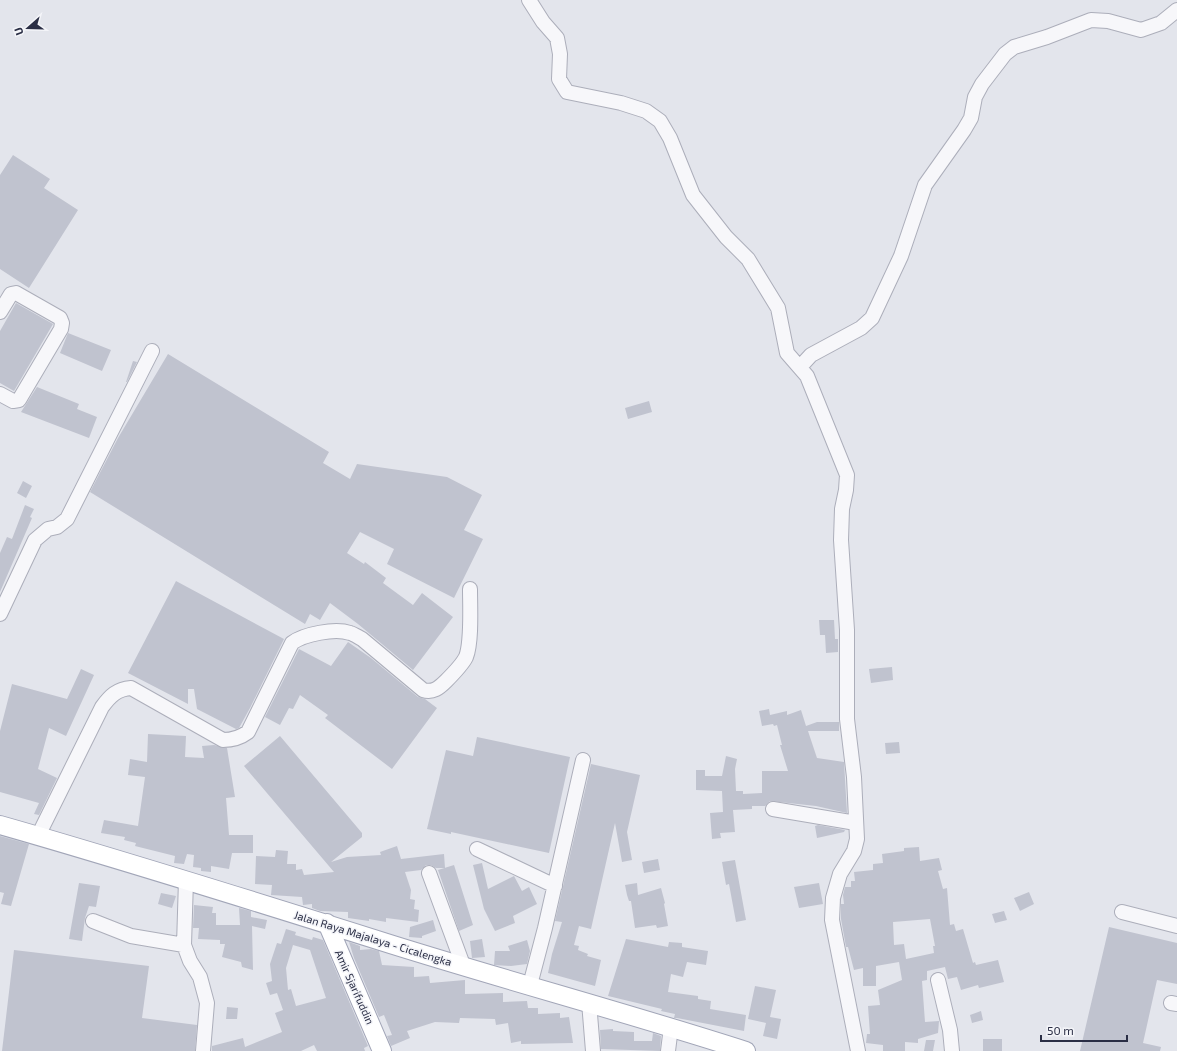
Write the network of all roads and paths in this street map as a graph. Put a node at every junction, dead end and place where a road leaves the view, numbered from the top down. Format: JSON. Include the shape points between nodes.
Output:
{"nodes":[{"id":1,"x":530,"y":0,"type":"edge"},
{"id":2,"x":1177,"y":10,"type":"edge"},
{"id":3,"x":2,"y":304,"type":"edge"},
{"id":4,"x":152,"y":351,"type":"dead end"},
{"id":5,"x":800,"y":367,"type":"junction"},
{"id":6,"x":0,"y":394,"type":"edge"},
{"id":7,"x":470,"y":589,"type":"dead end"},
{"id":8,"x":0,"y":614,"type":"edge"},
{"id":9,"x":583,"y":760,"type":"dead end"},
{"id":10,"x":773,"y":809,"type":"dead end"},
{"id":11,"x":856,"y":823,"type":"junction"},
{"id":12,"x":0,"y":825,"type":"edge"},
{"id":13,"x":38,"y":836,"type":"junction"},
{"id":14,"x":478,"y":849,"type":"dead end"},
{"id":15,"x":429,"y":873,"type":"dead end"},
{"id":16,"x":186,"y":880,"type":"junction"},
{"id":17,"x":555,"y":886,"type":"junction"},
{"id":18,"x":1122,"y":912,"type":"dead end"},
{"id":19,"x":93,"y":921,"type":"dead end"},
{"id":20,"x":327,"y":923,"type":"junction"},
{"id":21,"x":1177,"y":926,"type":"edge"},
{"id":22,"x":184,"y":945,"type":"junction"},
{"id":23,"x":463,"y":965,"type":"junction"},
{"id":24,"x":938,"y":980,"type":"dead end"},
{"id":25,"x":530,"y":985,"type":"junction"},
{"id":26,"x":589,"y":1002,"type":"junction"},
{"id":27,"x":671,"y":1027,"type":"junction"},
{"id":28,"x":203,"y":1051,"type":"edge"},
{"id":29,"x":382,"y":1051,"type":"edge"},
{"id":30,"x":593,"y":1051,"type":"edge"},
{"id":31,"x":668,"y":1051,"type":"edge"},
{"id":32,"x":746,"y":1051,"type":"edge"},
{"id":33,"x":858,"y":1051,"type":"edge"},
{"id":34,"x":952,"y":1051,"type":"edge"}],
"edges":[{"from":1,"to":5,"type":"street","via":[[543,22],[557,38],[560,54],[559,79],[567,92],[621,103],[646,111],[660,121],[670,138],[693,195],[726,237],[748,259],[778,308],[787,353]]},
{"from":2,"to":5,"type":"street","via":[[1161,23],[1141,30],[1108,21],[1091,20],[1014,47],[1005,54],[982,84],[975,97],[971,118],[964,130],[925,185],[901,256],[872,318],[861,328],[811,355]]},
{"from":3,"to":6,"type":"street","via":[[11,294],[18,294],[60,318],[62,323],[61,329],[19,400],[13,401]]},
{"from":4,"to":8,"type":"street","via":[[67,519],[57,527],[48,529],[35,540]]},
{"from":5,"to":11,"type":"street","via":[[816,396],[847,475],[841,540],[847,637],[847,719]]},
{"from":7,"to":13,"type":"street","via":[[466,657],[438,688],[430,692],[423,690],[362,639],[351,633],[340,632],[304,636],[292,643],[248,732],[231,740],[223,740],[131,688],[115,692],[102,707]]},
{"from":9,"to":17,"type":"street"},
{"from":10,"to":11,"type":"street"},
{"from":11,"to":33,"type":"street","via":[[857,839],[854,851],[840,874],[832,920]]},
{"from":12,"to":13,"type":"main road","name":"Jalan Raya Majalaya - Cicalengka"},
{"from":13,"to":16,"type":"main road","name":"Jalan Raya Majalaya - Cicalengka"},
{"from":14,"to":17,"type":"street"},
{"from":15,"to":23,"type":"street"},
{"from":16,"to":20,"type":"main road","name":"Jalan Raya Majalaya - Cicalengka"},
{"from":16,"to":22,"type":"street"},
{"from":17,"to":25,"type":"street"},
{"from":18,"to":21,"type":"street"},
{"from":19,"to":22,"type":"street","via":[[131,936]]},
{"from":20,"to":23,"type":"main road","name":"Jalan Raya Majalaya - Cicalengka"},
{"from":20,"to":29,"type":"main road","name":"Amir Sjarifuddin"},
{"from":22,"to":28,"type":"street","via":[[200,977],[207,1003]]},
{"from":23,"to":25,"type":"main road","name":"Jalan Raya Majalaya - Cicalengka"},
{"from":24,"to":34,"type":"street","via":[[950,1030]]},
{"from":25,"to":26,"type":"main road","name":"Jalan Raya Majalaya - Cicalengka"},
{"from":26,"to":27,"type":"main road","name":"Jalan Raya Majalaya - Cicalengka"},
{"from":26,"to":30,"type":"street"},
{"from":27,"to":31,"type":"street"},
{"from":27,"to":32,"type":"main road","name":"Jalan Raya Majalaya - Cicalengka"}]}
